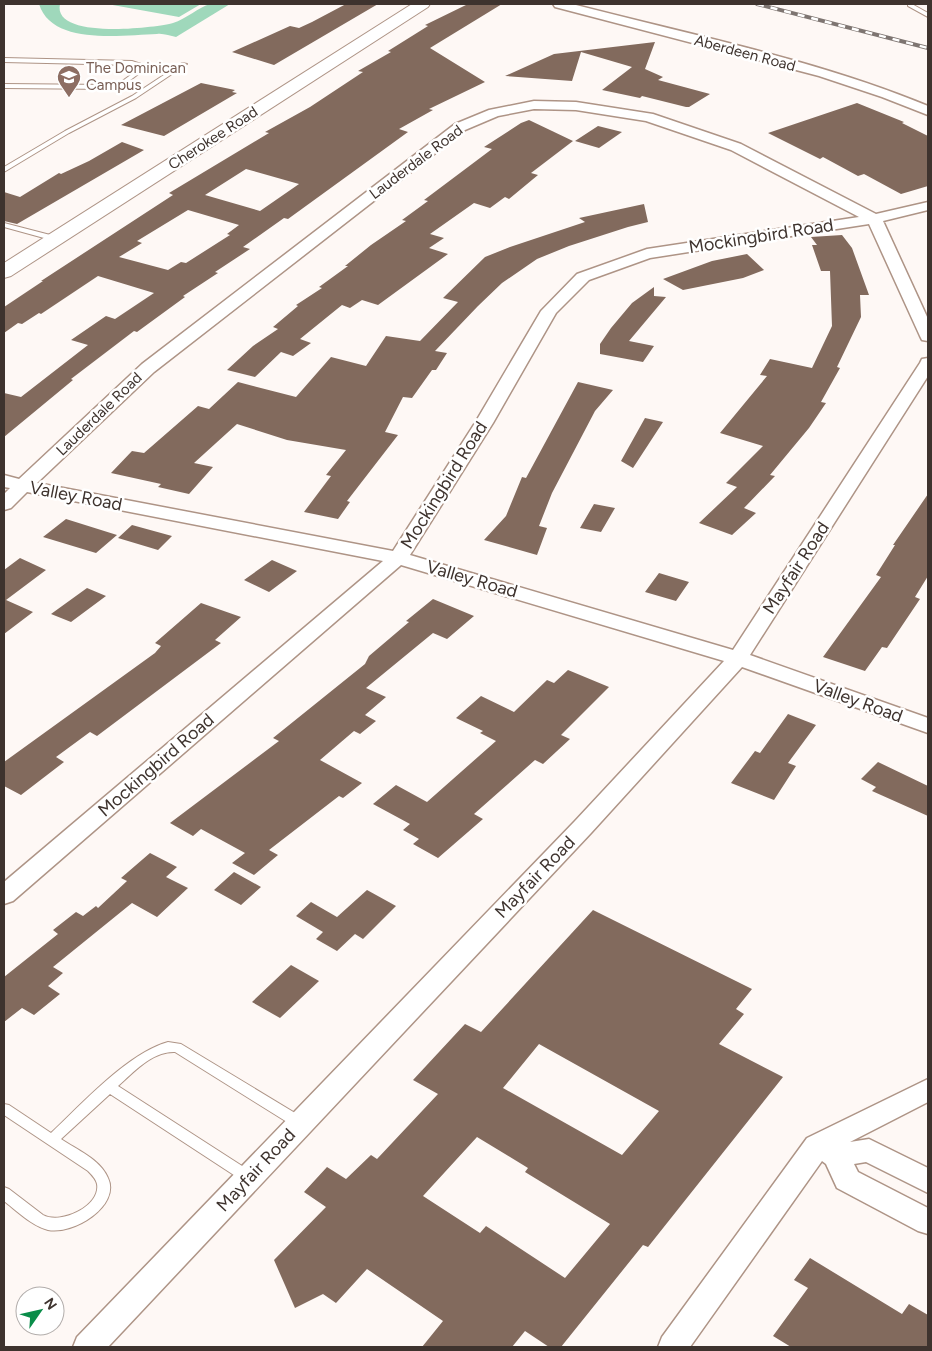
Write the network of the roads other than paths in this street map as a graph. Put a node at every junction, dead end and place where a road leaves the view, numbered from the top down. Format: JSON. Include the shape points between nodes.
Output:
{"nodes":[{"id":1,"x":422,"y":4,"type":"edge"},
{"id":2,"x":559,"y":4,"type":"edge"},
{"id":3,"x":910,"y":5,"type":"dead end"},
{"id":4,"x":928,"y":15,"type":"edge"},
{"id":5,"x":4,"y":60,"type":"edge"},
{"id":6,"x":184,"y":64,"type":"dead end"},
{"id":7,"x":4,"y":86,"type":"edge"},
{"id":8,"x":928,"y":111,"type":"edge"},
{"id":9,"x":4,"y":170,"type":"edge"},
{"id":10,"x":928,"y":206,"type":"edge"},
{"id":11,"x":874,"y":219,"type":"junction"},
{"id":12,"x":4,"y":225,"type":"edge"},
{"id":13,"x":55,"y":239,"type":"junction"},
{"id":14,"x":4,"y":272,"type":"edge"},
{"id":15,"x":928,"y":336,"type":"edge"},
{"id":16,"x":928,"y":364,"type":"edge"},
{"id":17,"x":4,"y":481,"type":"edge"},
{"id":18,"x":24,"y":486,"type":"junction"},
{"id":19,"x":4,"y":504,"type":"edge"},
{"id":20,"x":398,"y":558,"type":"junction"},
{"id":21,"x":738,"y":658,"type":"junction"},
{"id":22,"x":928,"y":726,"type":"edge"},
{"id":23,"x":4,"y":895,"type":"edge"},
{"id":24,"x":109,"y":1088,"type":"junction"},
{"id":25,"x":928,"y":1090,"type":"edge"},
{"id":26,"x":4,"y":1109,"type":"edge"},
{"id":27,"x":301,"y":1123,"type":"junction"},
{"id":28,"x":52,"y":1140,"type":"junction"},
{"id":29,"x":827,"y":1151,"type":"junction"},
{"id":30,"x":249,"y":1178,"type":"junction"},
{"id":31,"x":928,"y":1181,"type":"edge"},
{"id":32,"x":4,"y":1193,"type":"edge"},
{"id":33,"x":928,"y":1222,"type":"edge"},
{"id":34,"x":88,"y":1347,"type":"edge"},
{"id":35,"x":673,"y":1347,"type":"edge"}],
"edges":[{"from":1,"to":13,"type":"street","name":"Cherokee Road"},
{"from":2,"to":8,"type":"street","name":"Aberdeen Road","via":[[824,74]]},
{"from":3,"to":4,"type":"lane"},
{"from":5,"to":7,"type":"lane","via":[[132,63],[142,69],[111,88]]},
{"from":6,"to":9,"type":"lane","via":[[134,97]]},
{"from":10,"to":11,"type":"street","name":"Mockingbird Road"},
{"from":11,"to":15,"type":"street"},
{"from":11,"to":18,"type":"street","name":"Lauderdale Road","via":[[736,147],[648,117],[576,106],[534,105],[494,113],[460,127],[148,368]]},
{"from":11,"to":20,"type":"street","name":"Mockingbird Road","via":[[647,254],[583,277],[549,311],[484,423]]},
{"from":12,"to":13,"type":"lane"},
{"from":13,"to":14,"type":"street","name":"Cherokee Road"},
{"from":16,"to":21,"type":"street","name":"Mayfair Road"},
{"from":17,"to":18,"type":"street","name":"Valley Road"},
{"from":18,"to":19,"type":"street","name":"Lauderdale Road"},
{"from":18,"to":20,"type":"street","name":"Valley Road"},
{"from":20,"to":21,"type":"street","name":"Valley Road"},
{"from":20,"to":23,"type":"street","name":"Mockingbird Road"},
{"from":21,"to":22,"type":"street","name":"Valley Road"},
{"from":21,"to":27,"type":"street","name":"Mayfair Road","via":[[583,827]]},
{"from":24,"to":27,"type":"lane","via":[[152,1052],[171,1045]]},
{"from":24,"to":28,"type":"lane"},
{"from":24,"to":30,"type":"lane"},
{"from":25,"to":29,"type":"street"},
{"from":26,"to":28,"type":"lane"},
{"from":27,"to":30,"type":"street","name":"Mayfair Road"},
{"from":28,"to":32,"type":"lane","via":[[94,1167],[102,1177],[101,1199],[81,1217],[58,1225],[48,1224]]},
{"from":29,"to":31,"type":"street","via":[[869,1150]]},
{"from":29,"to":33,"type":"street","via":[[847,1180]]},
{"from":29,"to":35,"type":"street"},
{"from":30,"to":34,"type":"street","name":"Mayfair Road"}]}
